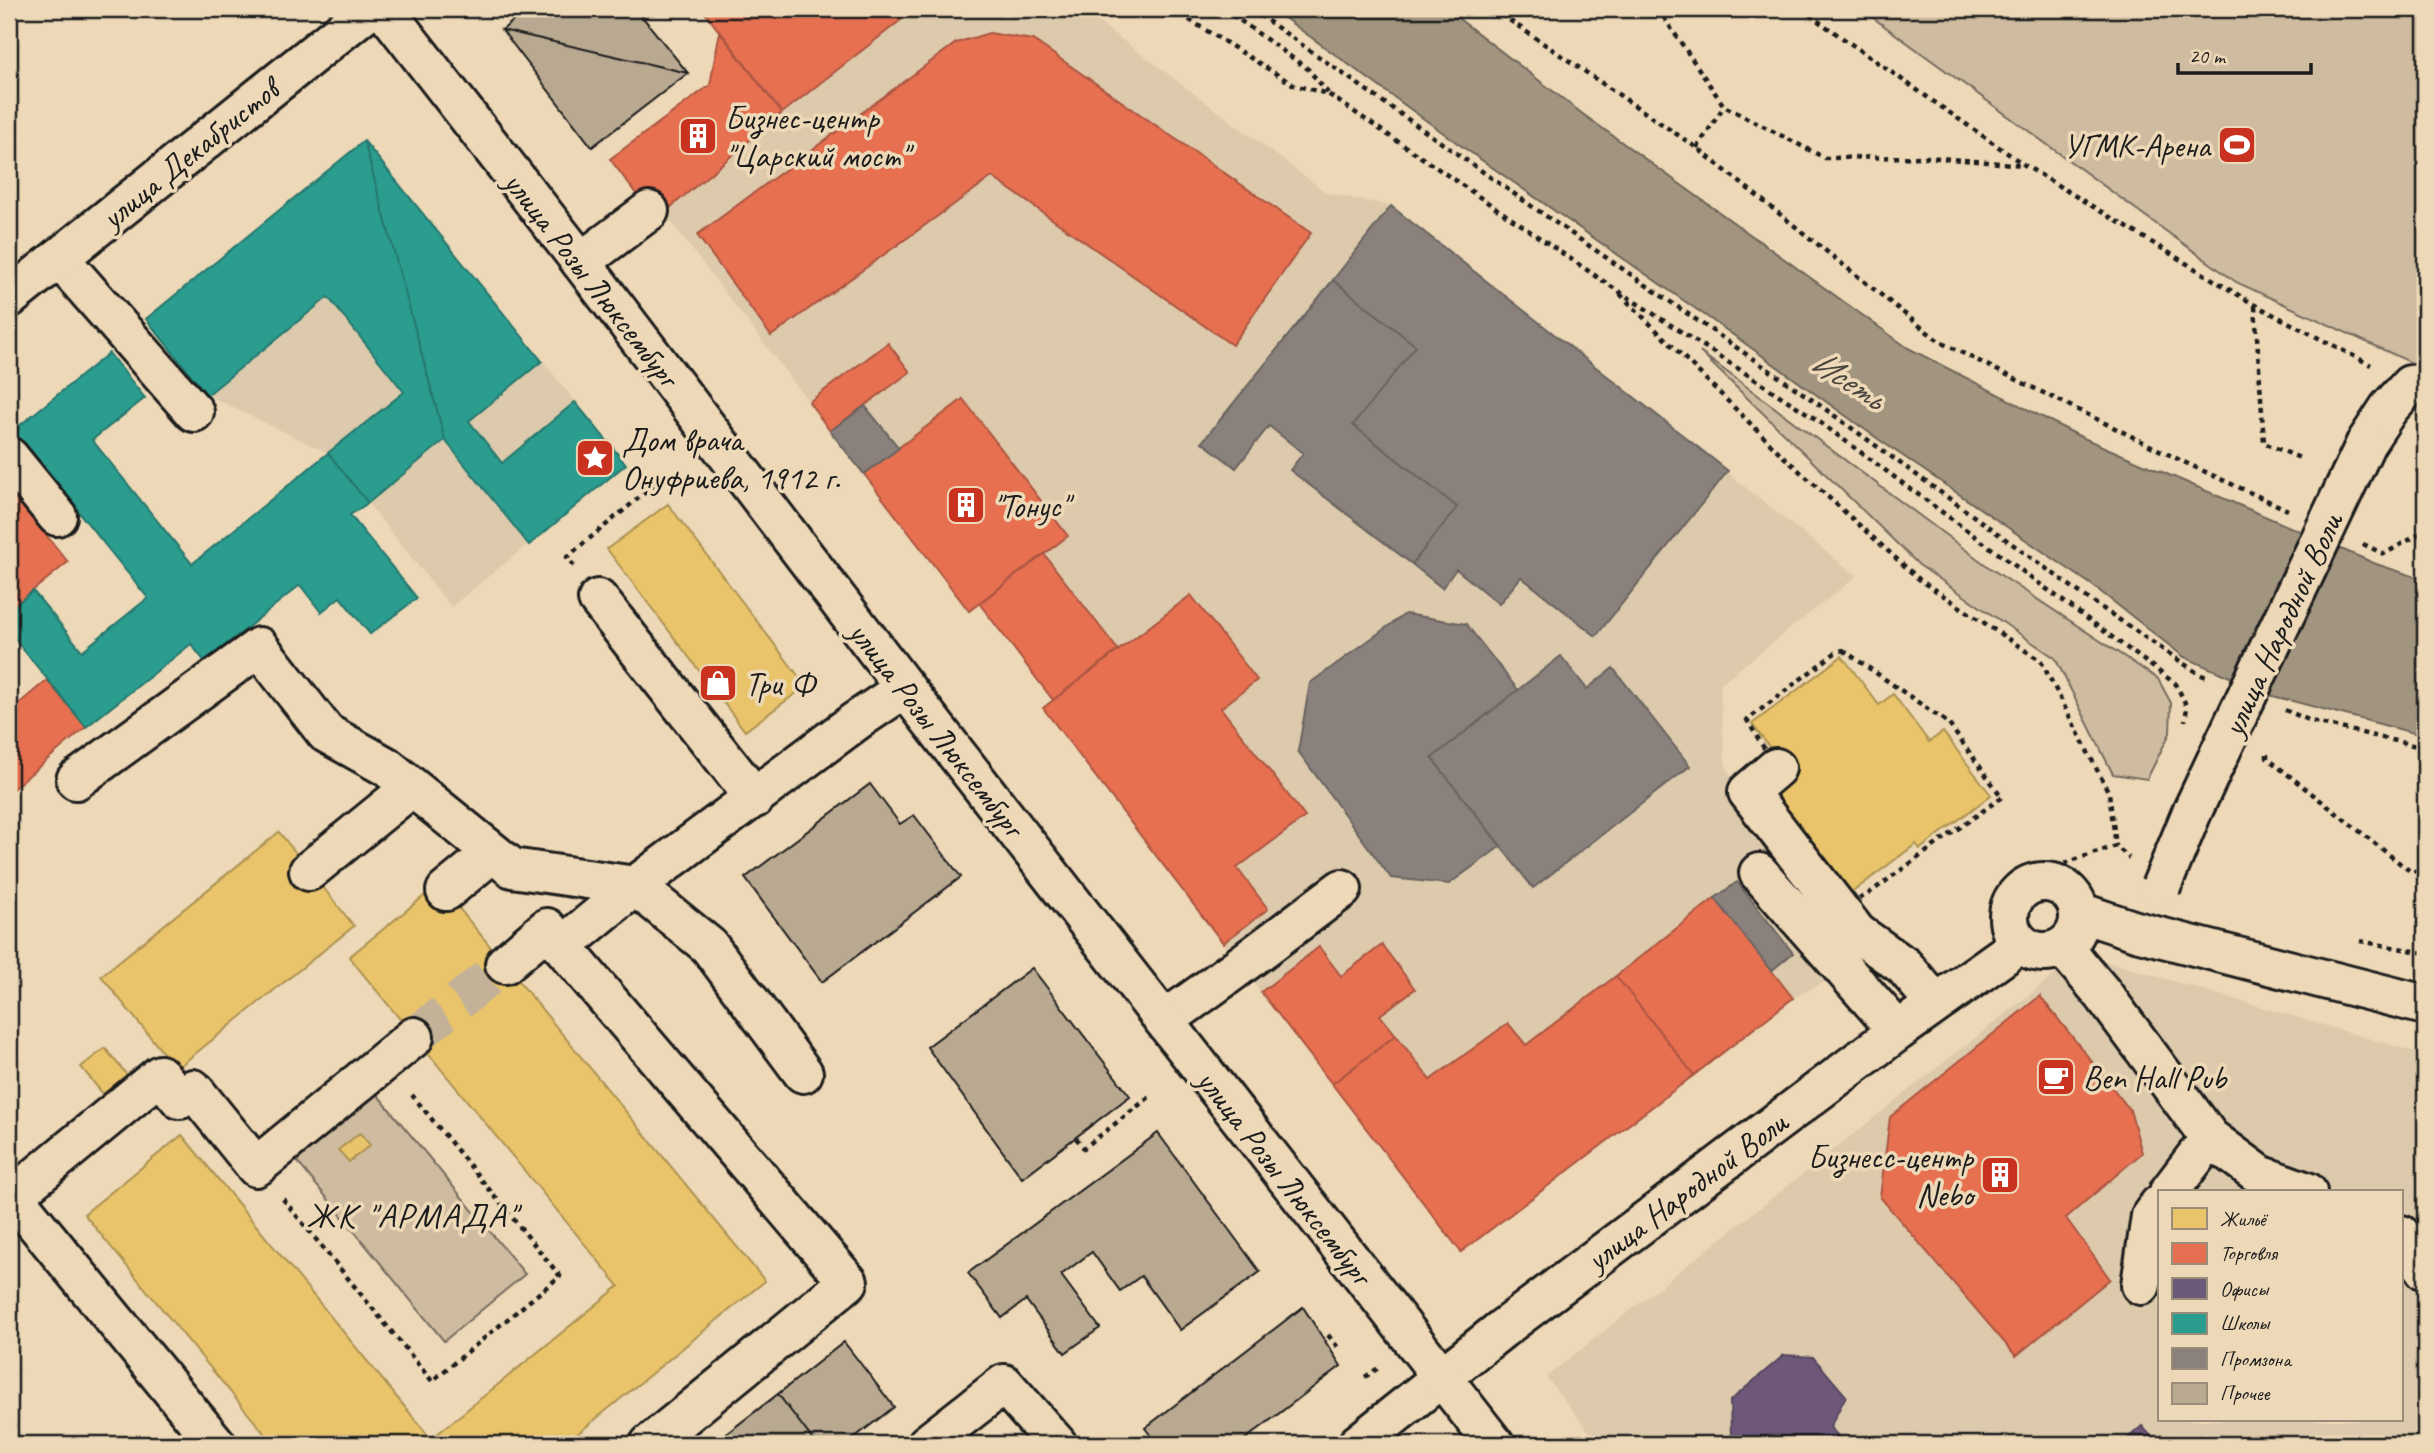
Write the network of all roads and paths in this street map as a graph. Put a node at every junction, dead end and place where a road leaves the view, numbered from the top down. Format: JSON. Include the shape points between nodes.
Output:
{"nodes":[{"id":1,"x":369,"y":9,"type":"edge"},
{"id":2,"x":384,"y":9,"type":"edge"},
{"id":3,"x":1172,"y":9,"type":"edge"},
{"id":4,"x":1224,"y":9,"type":"edge"},
{"id":5,"x":1251,"y":9,"type":"edge"},
{"id":6,"x":1493,"y":9,"type":"edge"},
{"id":7,"x":1658,"y":9,"type":"edge"},
{"id":8,"x":1801,"y":9,"type":"edge"},
{"id":9,"x":1328,"y":94,"type":"junction"},
{"id":10,"x":1724,"y":106,"type":"junction"},
{"id":11,"x":1697,"y":148,"type":"junction"},
{"id":12,"x":2026,"y":166,"type":"junction"},
{"id":13,"x":649,"y":211,"type":"dead end"},
{"id":14,"x":59,"y":258,"type":"junction"},
{"id":15,"x":581,"y":262,"type":"junction"},
{"id":16,"x":1612,"y":287,"type":"junction"},
{"id":17,"x":9,"y":298,"type":"edge"},
{"id":18,"x":2255,"y":306,"type":"junction"},
{"id":19,"x":2417,"y":384,"type":"edge"},
{"id":20,"x":194,"y":412,"type":"dead end"},
{"id":21,"x":9,"y":457,"type":"edge"},
{"id":22,"x":2300,"y":458,"type":"dead end"},
{"id":23,"x":2425,"y":468,"type":"edge"},
{"id":24,"x":2416,"y":472,"type":"dead end"},
{"id":25,"x":663,"y":478,"type":"dead end"},
{"id":26,"x":2297,"y":514,"type":"dead end"},
{"id":27,"x":57,"y":516,"type":"dead end"},
{"id":28,"x":2425,"y":531,"type":"edge"},
{"id":29,"x":2359,"y":542,"type":"dead end"},
{"id":30,"x":598,"y":599,"type":"joint"},
{"id":31,"x":2212,"y":679,"type":"dead end"},
{"id":32,"x":905,"y":688,"type":"junction"},
{"id":33,"x":2274,"y":705,"type":"dead end"},
{"id":34,"x":2185,"y":727,"type":"dead end"},
{"id":35,"x":2425,"y":748,"type":"edge"},
{"id":36,"x":2267,"y":750,"type":"dead end"},
{"id":37,"x":1776,"y":768,"type":"junction"},
{"id":38,"x":76,"y":780,"type":"dead end"},
{"id":39,"x":412,"y":788,"type":"junction"},
{"id":40,"x":755,"y":798,"type":"junction"},
{"id":41,"x":2116,"y":846,"type":"junction"},
{"id":42,"x":492,"y":853,"type":"junction"},
{"id":43,"x":2425,"y":869,"type":"edge"},
{"id":44,"x":309,"y":871,"type":"dead end"},
{"id":45,"x":1759,"y":873,"type":"dead end"},
{"id":46,"x":2017,"y":879,"type":"dead end"},
{"id":47,"x":635,"y":886,"type":"junction"},
{"id":48,"x":2161,"y":887,"type":"joint"},
{"id":49,"x":1342,"y":889,"type":"dead end"},
{"id":50,"x":446,"y":891,"type":"dead end"},
{"id":51,"x":2079,"y":912,"type":"junction"},
{"id":52,"x":2020,"y":944,"type":"junction"},
{"id":53,"x":562,"y":946,"type":"junction"},
{"id":54,"x":2063,"y":947,"type":"junction"},
{"id":55,"x":505,"y":964,"type":"tunnel mouth"},
{"id":56,"x":1936,"y":1004,"type":"junction"},
{"id":57,"x":2425,"y":1005,"type":"edge"},
{"id":58,"x":1164,"y":1020,"type":"junction"},
{"id":59,"x":1898,"y":1031,"type":"junction"},
{"id":60,"x":414,"y":1037,"type":"tunnel mouth"},
{"id":61,"x":384,"y":1061,"type":"junction"},
{"id":62,"x":803,"y":1073,"type":"dead end"},
{"id":63,"x":1152,"y":1095,"type":"dead end"},
{"id":64,"x":1076,"y":1138,"type":"dead end"},
{"id":65,"x":2210,"y":1138,"type":"junction"},
{"id":66,"x":256,"y":1167,"type":"junction"},
{"id":67,"x":2171,"y":1190,"type":"edge"},
{"id":68,"x":2301,"y":1190,"type":"edge"},
{"id":69,"x":2158,"y":1206,"type":"edge"},
{"id":70,"x":2402,"y":1236,"type":"edge"},
{"id":71,"x":2425,"y":1269,"type":"edge"},
{"id":72,"x":2141,"y":1285,"type":"dead end"},
{"id":73,"x":1328,"y":1335,"type":"dead end"},
{"id":74,"x":1340,"y":1349,"type":"dead end"},
{"id":75,"x":1442,"y":1377,"type":"junction"},
{"id":76,"x":216,"y":1444,"type":"edge"},
{"id":77,"x":650,"y":1444,"type":"edge"},
{"id":78,"x":927,"y":1444,"type":"edge"},
{"id":79,"x":1057,"y":1444,"type":"edge"},
{"id":80,"x":1358,"y":1444,"type":"edge"},
{"id":81,"x":1494,"y":1444,"type":"edge"}],
"edges":[{"from":1,"to":14,"type":"main road","name":"улица Декабристов"},
{"from":2,"to":15,"type":"main road","name":"улица Розы Люксембург"},
{"from":3,"to":9,"type":"path","via":[[1294,85]]},
{"from":4,"to":9,"type":"path","via":[[1308,69]]},
{"from":5,"to":31,"type":"path","via":[[1814,401],[2082,595]]},
{"from":6,"to":11,"type":"path"},
{"from":7,"to":10,"type":"path"},
{"from":8,"to":12,"type":"path"},
{"from":9,"to":16,"type":"path"},
{"from":10,"to":11,"type":"path"},
{"from":10,"to":12,"type":"path","via":[[1825,158],[1927,157]]},
{"from":11,"to":26,"type":"path","via":[[1940,342]]},
{"from":12,"to":18,"type":"path"},
{"from":13,"to":15,"type":"main road"},
{"from":14,"to":17,"type":"main road","name":"улица Декабристов"},
{"from":14,"to":20,"type":"main road"},
{"from":15,"to":32,"type":"main road","name":"улица Розы Люксембург"},
{"from":16,"to":34,"type":"path","via":[[1810,415],[2136,653],[2176,684],[2187,707]]},
{"from":16,"to":41,"type":"path","via":[[1785,458],[1920,580],[2041,661],[2109,793]]},
{"from":18,"to":19,"type":"path"},
{"from":18,"to":22,"type":"path","via":[[2264,443]]},
{"from":19,"to":48,"type":"main road","name":"улица Народной Воли","bridge":true,"via":[[2389,408],[2366,443]]},
{"from":21,"to":27,"type":"main road"},
{"from":23,"to":24,"type":"path"},
{"from":25,"to":30,"type":"path","via":[[567,556]]},
{"from":28,"to":29,"type":"path","via":[[2384,554]]},
{"from":30,"to":40,"type":"main road"},
{"from":32,"to":40,"type":"main road"},
{"from":32,"to":58,"type":"main road","name":"улица Розы Люксембург"},
{"from":33,"to":35,"type":"path","via":[[2311,721]]},
{"from":36,"to":43,"type":"path","via":[[2267,758],[2411,872]]},
{"from":37,"to":37,"type":"path","via":[[1761,789],[1850,904],[2002,797],[1948,723],[1843,650],[1746,720]]},
{"from":37,"to":56,"type":"main road","via":[[1748,792],[1857,933],[1904,966]]},
{"from":38,"to":39,"type":"main road","via":[[259,647],[326,733],[387,767]]},
{"from":39,"to":42,"type":"main road"},
{"from":39,"to":44,"type":"main road"},
{"from":40,"to":47,"type":"main road"},
{"from":41,"to":46,"type":"path"},
{"from":41,"to":48,"type":"path"},
{"from":42,"to":47,"type":"main road","via":[[512,868]]},
{"from":42,"to":50,"type":"main road"},
{"from":45,"to":59,"type":"main road"},
{"from":47,"to":53,"type":"main road"},
{"from":47,"to":62,"type":"main road","via":[[709,946]]},
{"from":49,"to":58,"type":"main road"},
{"from":51,"to":52,"type":"main road","via":[[2073,896],[2058,884],[2040,881],[2023,887],[2010,905],[2008,926]]},
{"from":51,"to":54,"type":"main road","via":[[2075,934]]},
{"from":51,"to":57,"type":"main road","via":[[2136,931]]},
{"from":52,"to":54,"type":"main road","via":[[2039,953]]},
{"from":52,"to":56,"type":"main road","name":"улица Народной Воли"},
{"from":53,"to":55,"type":"main road","via":[[547,928]]},
{"from":53,"to":77,"type":"main road","via":[[848,1282]]},
{"from":54,"to":65,"type":"main road"},
{"from":56,"to":59,"type":"main road","name":"улица Народной Воли"},
{"from":58,"to":75,"type":"main road","name":"улица Розы Люксембург"},
{"from":59,"to":75,"type":"main road","name":"улица Народной Воли"},
{"from":60,"to":61,"type":"main road"},
{"from":61,"to":66,"type":"main road"},
{"from":61,"to":66,"type":"path","via":[[560,1276],[432,1381]]},
{"from":63,"to":64,"type":"path","via":[[1084,1148]]},
{"from":65,"to":67,"type":"main road"},
{"from":65,"to":68,"type":"main road","via":[[2260,1175]]},
{"from":66,"to":76,"type":"main road","via":[[193,1089],[180,1099],[160,1075],[13,1196]]},
{"from":69,"to":72,"type":"main road","via":[[2151,1216]]},
{"from":70,"to":71,"type":"main road"},
{"from":73,"to":74,"type":"path"},
{"from":75,"to":80,"type":"main road","name":"улица Народной Воли"},
{"from":75,"to":81,"type":"main road","name":"улица Розы Люксембург"},
{"from":78,"to":79,"type":"main road","via":[[1004,1384]]}]}
